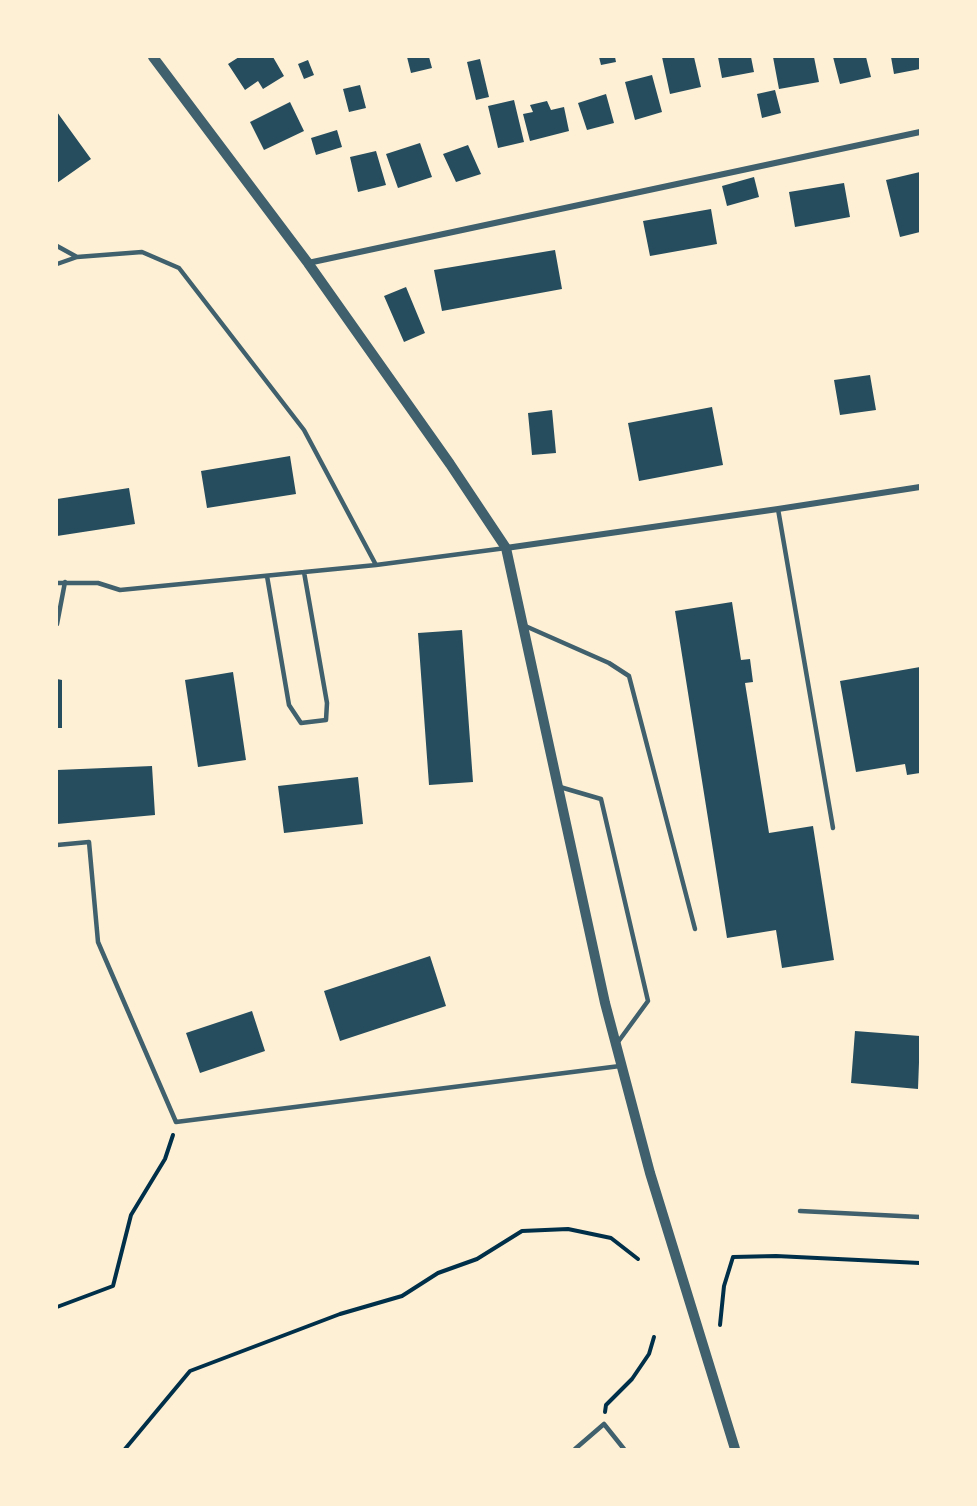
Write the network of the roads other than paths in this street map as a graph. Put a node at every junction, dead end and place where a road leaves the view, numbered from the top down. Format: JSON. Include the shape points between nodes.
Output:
{"nodes":[{"id":1,"x":153,"y":57,"type":"edge"},
{"id":2,"x":920,"y":132,"type":"edge"},
{"id":3,"x":57,"y":246,"type":"edge"},
{"id":4,"x":77,"y":257,"type":"junction"},
{"id":5,"x":308,"y":263,"type":"junction"},
{"id":6,"x":57,"y":264,"type":"edge"},
{"id":7,"x":920,"y":487,"type":"edge"},
{"id":8,"x":778,"y":509,"type":"junction"},
{"id":9,"x":506,"y":548,"type":"junction"},
{"id":10,"x":376,"y":565,"type":"junction"},
{"id":11,"x":304,"y":572,"type":"junction"},
{"id":12,"x":267,"y":576,"type":"junction"},
{"id":13,"x":65,"y":582,"type":"junction"},
{"id":14,"x":57,"y":583,"type":"edge"},
{"id":15,"x":57,"y":624,"type":"edge"},
{"id":16,"x":524,"y":625,"type":"junction"},
{"id":17,"x":558,"y":786,"type":"junction"},
{"id":18,"x":833,"y":828,"type":"dead end"},
{"id":19,"x":57,"y":845,"type":"edge"},
{"id":20,"x":695,"y":929,"type":"dead end"},
{"id":21,"x":616,"y":1044,"type":"junction"},
{"id":22,"x":623,"y":1066,"type":"junction"},
{"id":23,"x":800,"y":1211,"type":"dead end"},
{"id":24,"x":920,"y":1217,"type":"edge"},
{"id":25,"x":575,"y":1449,"type":"edge"},
{"id":26,"x":624,"y":1449,"type":"edge"},
{"id":27,"x":735,"y":1449,"type":"edge"}],
"edges":[{"from":1,"to":5,"type":"street"},
{"from":2,"to":5,"type":"street"},
{"from":3,"to":4,"type":"lane"},
{"from":4,"to":6,"type":"lane"},
{"from":4,"to":10,"type":"lane","via":[[142,252],[179,268],[304,430]]},
{"from":5,"to":9,"type":"street"},
{"from":7,"to":8,"type":"street"},
{"from":8,"to":9,"type":"street"},
{"from":8,"to":18,"type":"lane"},
{"from":9,"to":10,"type":"lane"},
{"from":9,"to":16,"type":"street"},
{"from":10,"to":11,"type":"lane"},
{"from":11,"to":12,"type":"lane"},
{"from":11,"to":12,"type":"lane","via":[[327,703],[326,720],[301,723],[289,705]]},
{"from":12,"to":13,"type":"lane","via":[[120,590],[98,583]]},
{"from":13,"to":14,"type":"lane"},
{"from":13,"to":15,"type":"lane"},
{"from":16,"to":17,"type":"street"},
{"from":16,"to":20,"type":"lane","via":[[609,663],[628,676]]},
{"from":17,"to":21,"type":"street"},
{"from":17,"to":21,"type":"lane","via":[[601,800],[648,1001]]},
{"from":19,"to":22,"type":"lane","via":[[89,843],[98,942],[176,1122]]},
{"from":21,"to":22,"type":"street"},
{"from":22,"to":27,"type":"street","via":[[650,1173]]},
{"from":23,"to":24,"type":"lane"},
{"from":25,"to":26,"type":"lane","via":[[604,1424]]}]}
